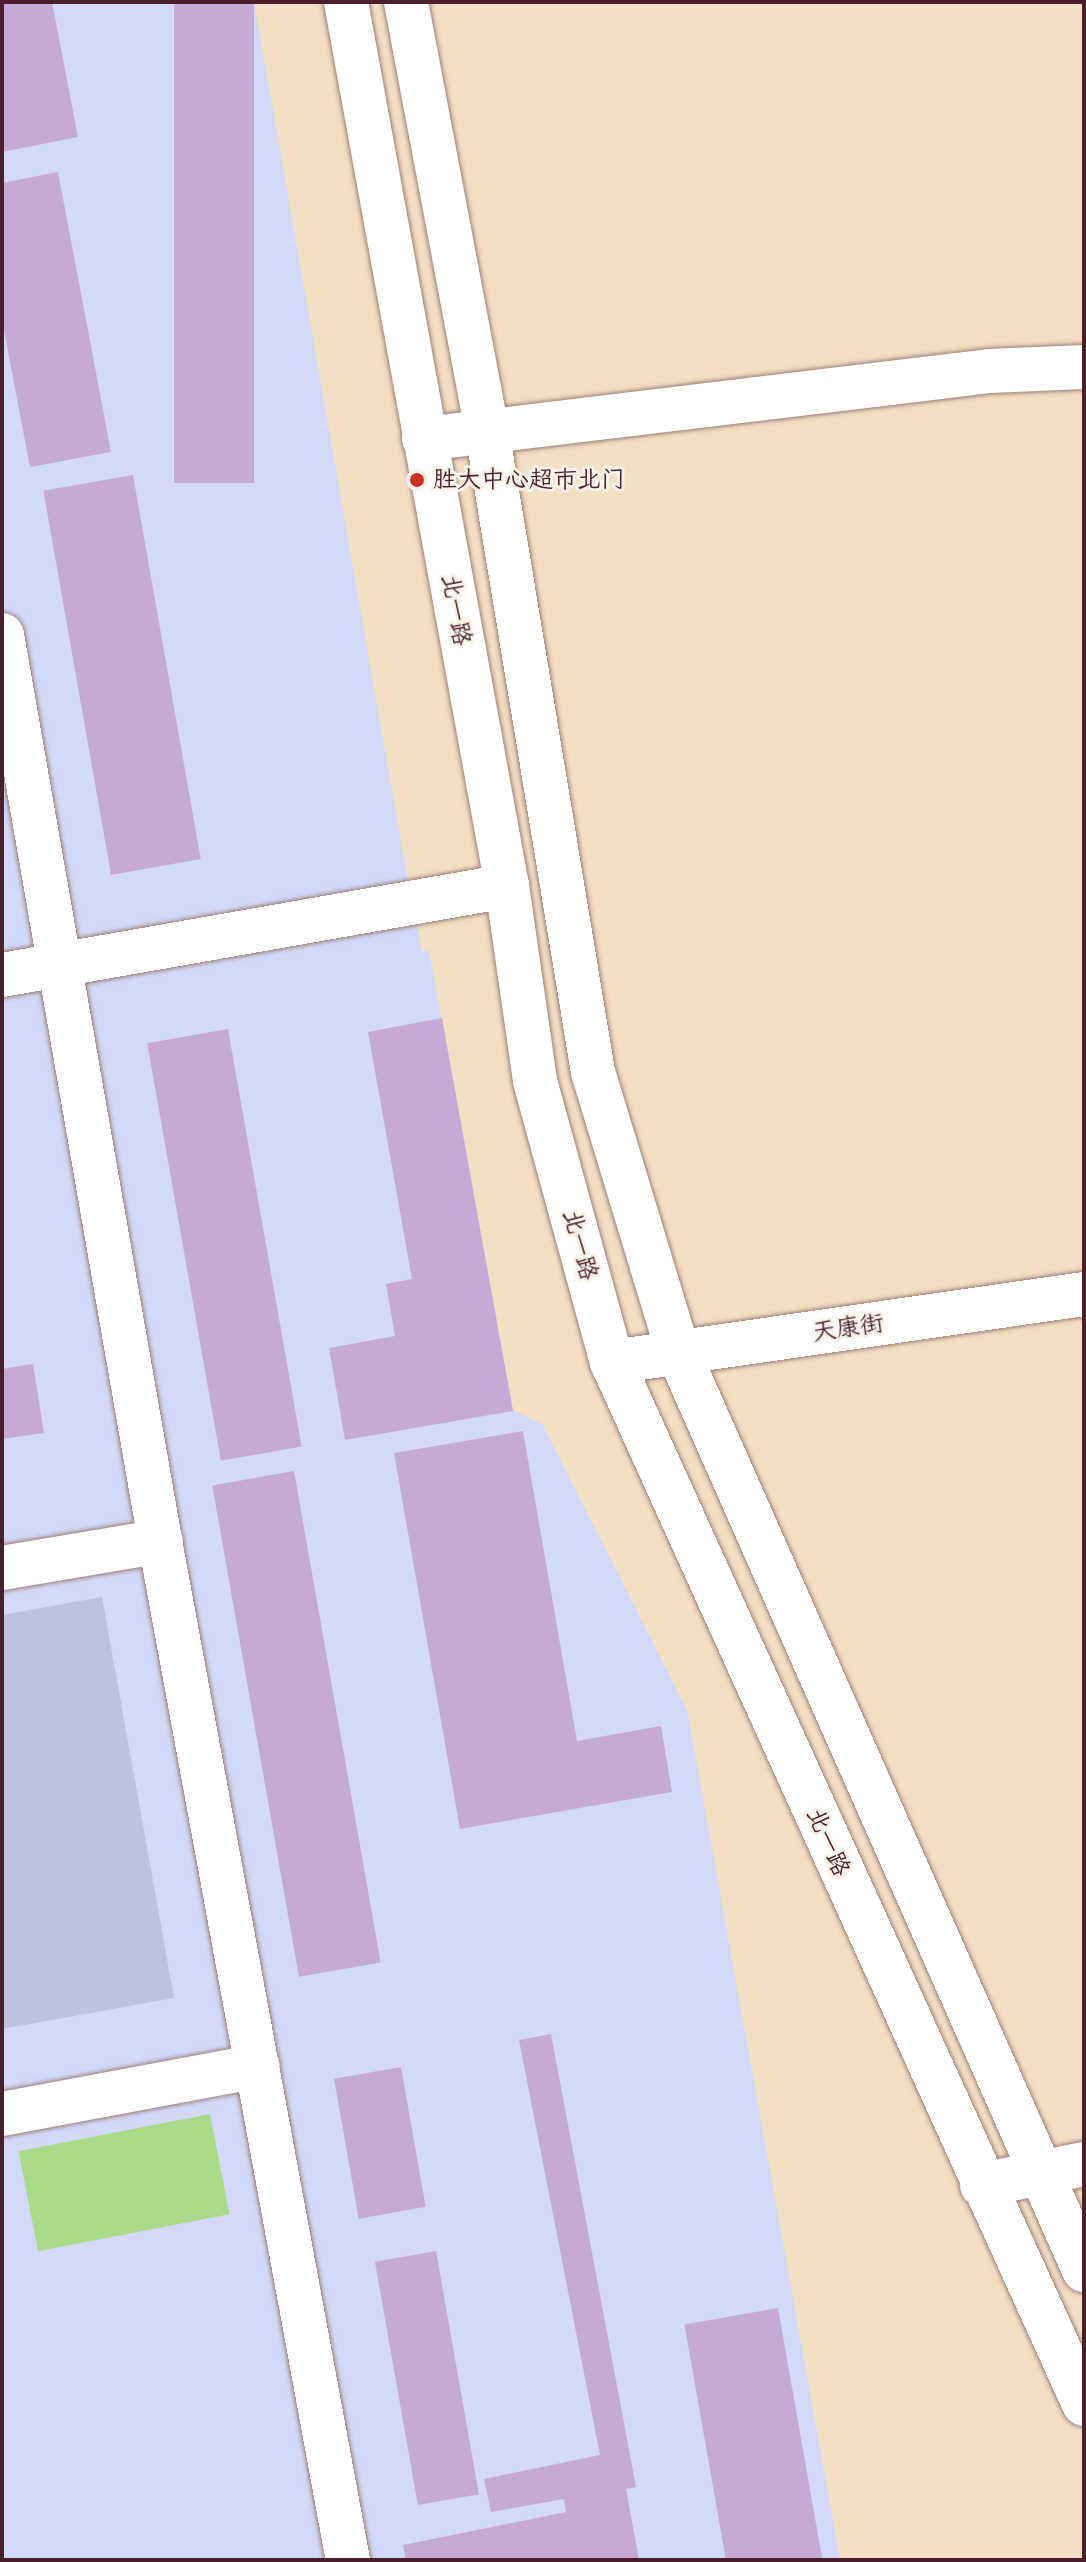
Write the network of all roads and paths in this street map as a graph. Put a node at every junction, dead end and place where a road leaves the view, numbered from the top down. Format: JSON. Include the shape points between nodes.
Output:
{"nodes":[{"id":1,"x":346,"y":2,"type":"edge"},
{"id":2,"x":406,"y":2,"type":"edge"},
{"id":3,"x":1084,"y":367,"type":"edge"},
{"id":4,"x":487,"y":431,"type":"junction"},
{"id":5,"x":424,"y":439,"type":"junction"},
{"id":6,"x":2,"y":635,"type":"edge"},
{"id":7,"x":507,"y":886,"type":"junction"},
{"id":8,"x":63,"y":965,"type":"junction"},
{"id":9,"x":2,"y":975,"type":"edge"},
{"id":10,"x":1084,"y":1294,"type":"edge"},
{"id":11,"x":678,"y":1352,"type":"junction"},
{"id":12,"x":612,"y":1362,"type":"junction"},
{"id":13,"x":161,"y":1541,"type":"junction"},
{"id":14,"x":2,"y":1568,"type":"edge"},
{"id":15,"x":258,"y":2066,"type":"junction"},
{"id":16,"x":2,"y":2114,"type":"edge"},
{"id":17,"x":1084,"y":2164,"type":"edge"},
{"id":18,"x":1039,"y":2173,"type":"junction"},
{"id":19,"x":982,"y":2185,"type":"junction"},
{"id":20,"x":1084,"y":2270,"type":"edge"},
{"id":21,"x":1084,"y":2404,"type":"edge"},
{"id":22,"x":348,"y":2560,"type":"edge"}],
"edges":[{"from":1,"to":5,"type":"main road","name":"北一路"},
{"from":2,"to":4,"type":"main road"},
{"from":3,"to":4,"type":"main road","via":[[990,371]]},
{"from":4,"to":5,"type":"main road"},
{"from":4,"to":11,"type":"main road","via":[[593,1072]]},
{"from":5,"to":7,"type":"main road","name":"北一路"},
{"from":6,"to":8,"type":"main road"},
{"from":7,"to":8,"type":"main road"},
{"from":7,"to":12,"type":"main road","name":"北一路","via":[[535,1081]]},
{"from":8,"to":9,"type":"main road"},
{"from":8,"to":13,"type":"main road"},
{"from":10,"to":11,"type":"main road","name":"天康街"},
{"from":11,"to":12,"type":"main road","name":"天康街"},
{"from":11,"to":18,"type":"main road"},
{"from":12,"to":19,"type":"main road","name":"北一路"},
{"from":13,"to":14,"type":"main road"},
{"from":13,"to":15,"type":"main road"},
{"from":15,"to":16,"type":"main road"},
{"from":15,"to":22,"type":"main road"},
{"from":17,"to":18,"type":"main road"},
{"from":18,"to":19,"type":"main road"},
{"from":18,"to":20,"type":"main road"},
{"from":19,"to":21,"type":"main road","name":"北一路"}]}
